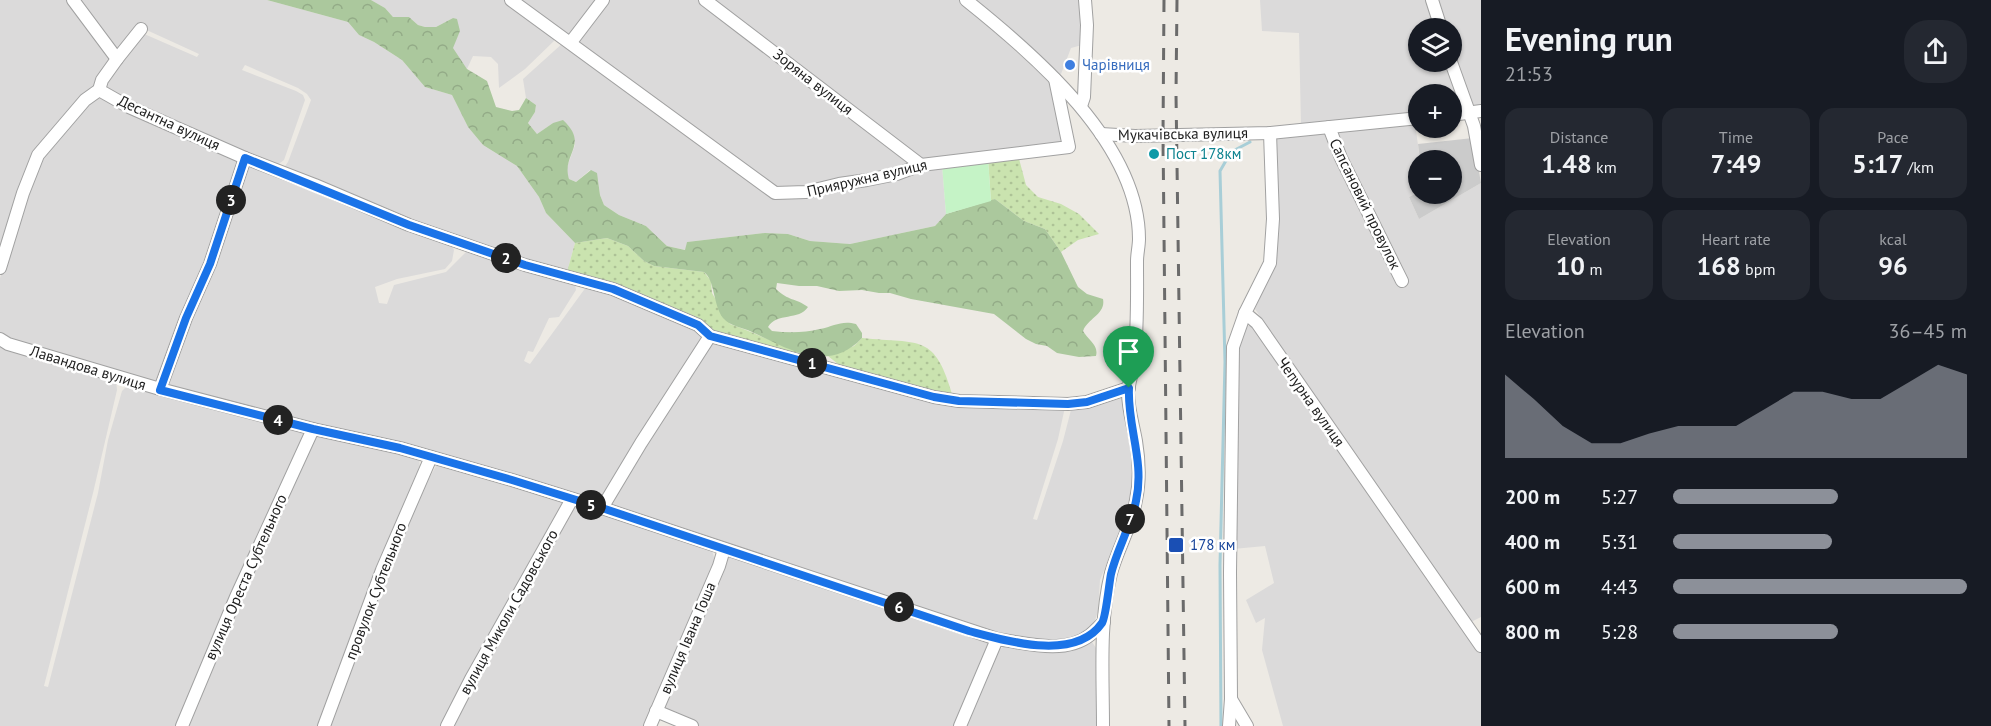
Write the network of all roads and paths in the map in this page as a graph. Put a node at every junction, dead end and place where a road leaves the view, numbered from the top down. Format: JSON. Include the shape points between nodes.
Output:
{"nodes":[{"id":1,"x":73,"y":0,"type":"edge"},
{"id":2,"x":511,"y":0,"type":"edge"},
{"id":3,"x":603,"y":0,"type":"edge"},
{"id":4,"x":705,"y":0,"type":"edge"},
{"id":5,"x":966,"y":0,"type":"edge"},
{"id":6,"x":1085,"y":0,"type":"edge"},
{"id":7,"x":1432,"y":0,"type":"edge"},
{"id":8,"x":1438,"y":18,"type":"edge"},
{"id":9,"x":141,"y":29,"type":"dead end"},
{"id":10,"x":571,"y":42,"type":"junction"},
{"id":11,"x":117,"y":59,"type":"junction"},
{"id":12,"x":1456,"y":72,"type":"edge"},
{"id":13,"x":1054,"y":78,"type":"junction"},
{"id":14,"x":99,"y":90,"type":"junction"},
{"id":15,"x":1081,"y":106,"type":"junction"},
{"id":16,"x":1475,"y":112,"type":"edge"},
{"id":17,"x":1408,"y":119,"type":"edge"},
{"id":18,"x":1329,"y":127,"type":"junction"},
{"id":19,"x":1270,"y":133,"type":"junction"},
{"id":20,"x":1101,"y":134,"type":"junction"},
{"id":21,"x":245,"y":158,"type":"junction"},
{"id":22,"x":921,"y":165,"type":"junction"},
{"id":23,"x":1481,"y":165,"type":"edge"},
{"id":24,"x":0,"y":268,"type":"edge"},
{"id":25,"x":1402,"y":281,"type":"dead end"},
{"id":26,"x":1245,"y":313,"type":"junction"},
{"id":27,"x":710,"y":336,"type":"junction"},
{"id":28,"x":0,"y":339,"type":"edge"},
{"id":29,"x":1129,"y":388,"type":"junction"},
{"id":30,"x":160,"y":390,"type":"junction"},
{"id":31,"x":313,"y":429,"type":"junction"},
{"id":32,"x":431,"y":457,"type":"junction"},
{"id":33,"x":572,"y":499,"type":"junction"},
{"id":34,"x":602,"y":508,"type":"junction"},
{"id":35,"x":724,"y":549,"type":"junction"},
{"id":36,"x":1104,"y":622,"type":"junction"},
{"id":37,"x":997,"y":639,"type":"junction"},
{"id":38,"x":1481,"y":646,"type":"edge"},
{"id":39,"x":1231,"y":699,"type":"junction"},
{"id":40,"x":656,"y":711,"type":"junction"},
{"id":41,"x":182,"y":726,"type":"edge"},
{"id":42,"x":324,"y":726,"type":"edge"},
{"id":43,"x":447,"y":726,"type":"edge"},
{"id":44,"x":650,"y":726,"type":"edge"},
{"id":45,"x":692,"y":726,"type":"edge"},
{"id":46,"x":960,"y":726,"type":"edge"},
{"id":47,"x":1103,"y":726,"type":"edge"},
{"id":48,"x":1229,"y":726,"type":"edge"},
{"id":49,"x":1247,"y":726,"type":"edge"}],
"edges":[{"from":1,"to":11,"type":"street"},
{"from":2,"to":10,"type":"street","name":"Прияружна вулиця"},
{"from":3,"to":10,"type":"street"},
{"from":4,"to":22,"type":"street","name":"Зоряна вулиця"},
{"from":5,"to":13,"type":"street","name":"Мукачівська вулиця"},
{"from":6,"to":15,"type":"street"},
{"from":7,"to":8,"type":"street"},
{"from":9,"to":11,"type":"street"},
{"from":10,"to":22,"type":"street","name":"Прияружна вулиця","via":[[775,194],[867,180]]},
{"from":11,"to":14,"type":"street"},
{"from":12,"to":16,"type":"street"},
{"from":13,"to":15,"type":"street","name":"Мукачівська вулиця"},
{"from":13,"to":22,"type":"street","name":"Прияружна вулиця","via":[[1069,147]]},
{"from":14,"to":21,"type":"street","name":"Десантна вулиця"},
{"from":14,"to":24,"type":"street","via":[[85,100],[38,155]]},
{"from":15,"to":20,"type":"street","name":"Мукачівська вулиця"},
{"from":16,"to":23,"type":"street"},
{"from":17,"to":18,"type":"street","name":"Мукачівська вулиця"},
{"from":18,"to":19,"type":"street","name":"Мукачівська вулиця"},
{"from":18,"to":25,"type":"street","name":"Сапсановий провулок"},
{"from":19,"to":20,"type":"street","name":"Мукачівська вулиця"},
{"from":19,"to":26,"type":"street","via":[[1270,263]]},
{"from":20,"to":29,"type":"street","via":[[1127,183],[1139,239],[1134,362]]},
{"from":21,"to":27,"type":"street","name":"Десантна вулиця","via":[[409,225],[525,265],[613,289],[698,325]]},
{"from":21,"to":30,"type":"street","via":[[210,264]]},
{"from":26,"to":38,"type":"street","name":"Чепурна вулиця","via":[[1257,323]]},
{"from":26,"to":39,"type":"street","via":[[1233,348]]},
{"from":27,"to":29,"type":"street","name":"Десантна вулиця","via":[[959,401],[1087,402]]},
{"from":27,"to":34,"type":"street"},
{"from":28,"to":30,"type":"street","name":"Лавандова вулиця"},
{"from":29,"to":36,"type":"street","via":[[1129,412],[1138,456],[1136,501],[1111,573]]},
{"from":30,"to":31,"type":"street","name":"Лавандова вулиця"},
{"from":31,"to":32,"type":"street","name":"Лавандова вулиця"},
{"from":31,"to":41,"type":"street","name":"вулиця Ореста Субтельного"},
{"from":32,"to":33,"type":"street","name":"Лавандова вулиця"},
{"from":32,"to":42,"type":"street","name":"провулок Субтельного","via":[[382,570]]},
{"from":33,"to":34,"type":"street","name":"Лавандова вулиця"},
{"from":33,"to":43,"type":"street","name":"вулиця Миколи Садовського"},
{"from":34,"to":35,"type":"street","name":"Лавандова вулиця"},
{"from":35,"to":37,"type":"street","name":"Лавандова вулиця"},
{"from":35,"to":40,"type":"street","name":"вулиця Івана Гоша"},
{"from":36,"to":37,"type":"street","name":"Лавандова вулиця","via":[[1089,637],[1071,645]]},
{"from":36,"to":47,"type":"street"},
{"from":37,"to":46,"type":"street"},
{"from":39,"to":48,"type":"street"},
{"from":39,"to":49,"type":"street"},
{"from":40,"to":44,"type":"street","name":"вулиця Івана Гоша"},
{"from":40,"to":45,"type":"street"}]}
